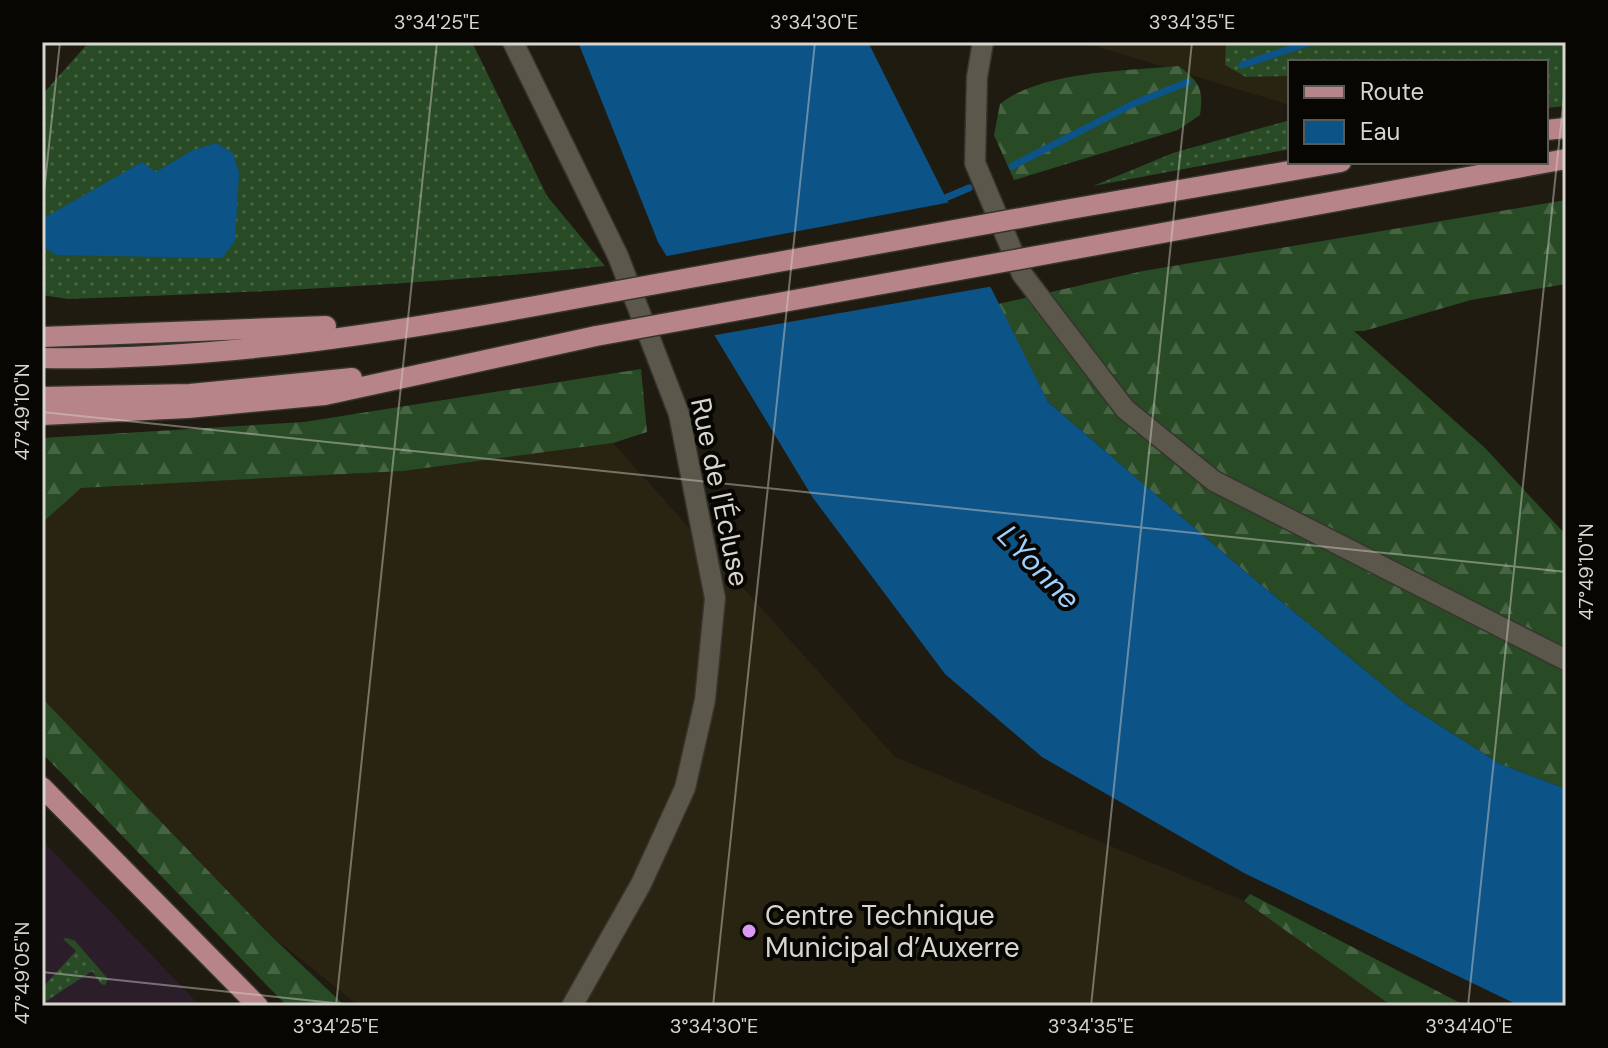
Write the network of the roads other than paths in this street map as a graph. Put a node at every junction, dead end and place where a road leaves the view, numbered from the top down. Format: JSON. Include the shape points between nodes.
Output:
{"nodes":[{"id":1,"x":513,"y":42,"type":"edge"},
{"id":2,"x":983,"y":42,"type":"edge"},
{"id":3,"x":1329,"y":164,"type":"edge"},
{"id":4,"x":1538,"y":164,"type":"edge"},
{"id":5,"x":470,"y":318,"type":"junction"},
{"id":6,"x":42,"y":337,"type":"edge"},
{"id":7,"x":42,"y":358,"type":"edge"},
{"id":8,"x":432,"y":370,"type":"junction"},
{"id":9,"x":42,"y":397,"type":"edge"},
{"id":10,"x":42,"y":415,"type":"edge"},
{"id":11,"x":1566,"y":660,"type":"edge"},
{"id":12,"x":42,"y":787,"type":"edge"},
{"id":13,"x":258,"y":1006,"type":"edge"},
{"id":14,"x":572,"y":1006,"type":"edge"}],
"edges":[{"from":1,"to":14,"type":"street","name":"Rue de l'Écluse","via":[[618,256],[679,414],[715,598],[705,700],[685,788],[641,884]]},
{"from":2,"to":11,"type":"street","via":[[975,163],[1022,274],[1125,409],[1214,481]]},
{"from":3,"to":5,"type":"main road","bridge":true},
{"from":4,"to":8,"type":"main road","bridge":true},
{"from":5,"to":6,"type":"main road"},
{"from":5,"to":7,"type":"main road","via":[[248,349]]},
{"from":8,"to":9,"type":"main road","via":[[190,394]]},
{"from":8,"to":10,"type":"main road","via":[[325,395]]},
{"from":12,"to":13,"type":"main road"}]}
